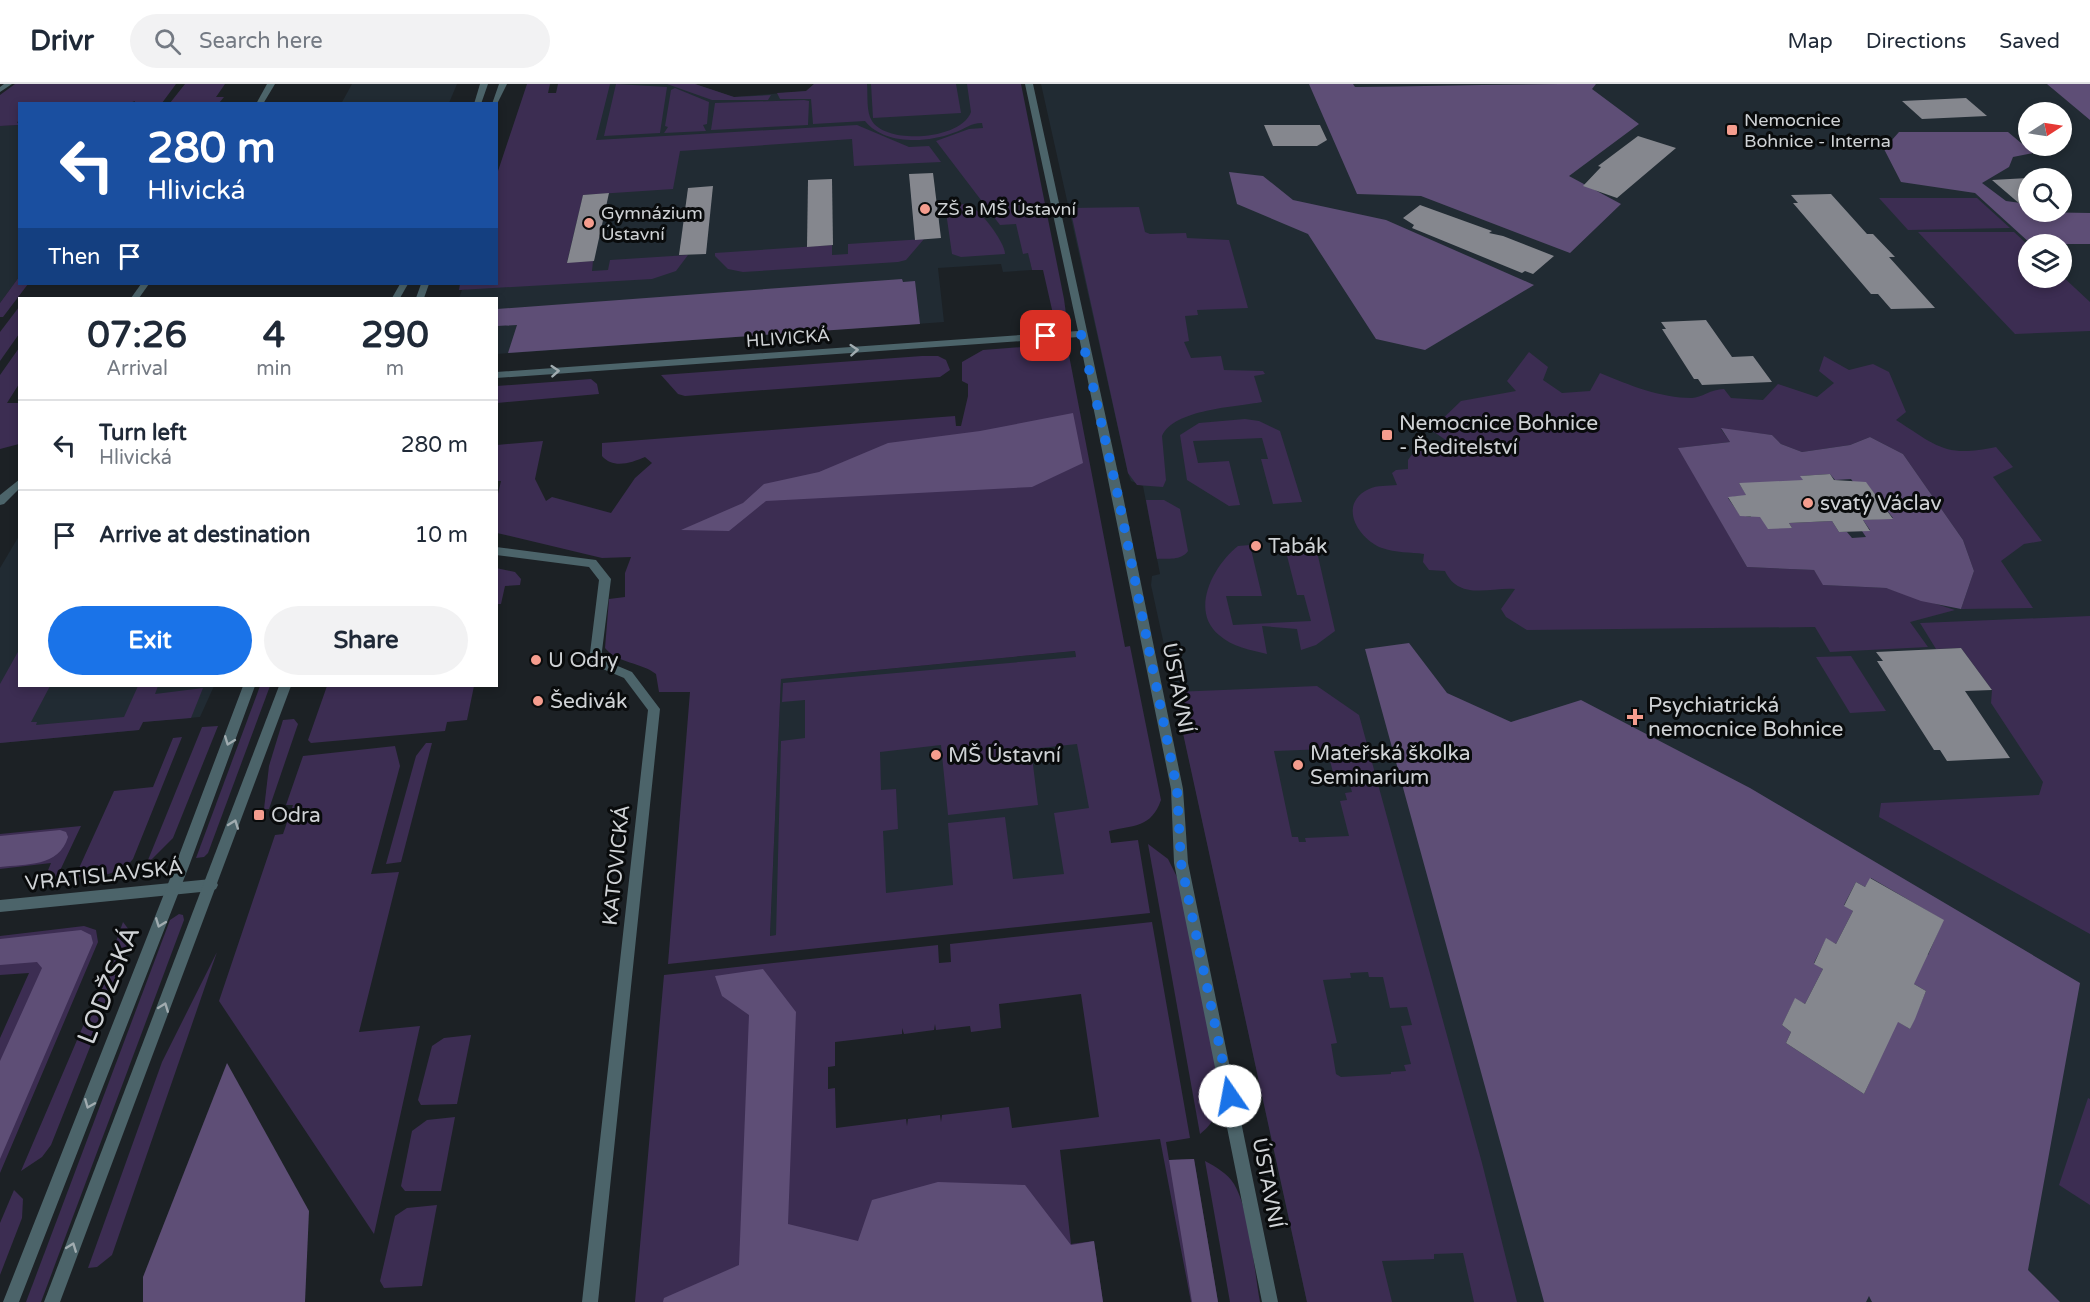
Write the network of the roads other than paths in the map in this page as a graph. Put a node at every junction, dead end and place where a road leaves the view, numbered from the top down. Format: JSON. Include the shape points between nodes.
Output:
{"nodes":[{"id":1,"x":8,"y":84,"type":"edge"},
{"id":2,"x":271,"y":84,"type":"edge"},
{"id":3,"x":484,"y":84,"type":"edge"},
{"id":4,"x":503,"y":84,"type":"edge"},
{"id":5,"x":1029,"y":84,"type":"edge"},
{"id":6,"x":0,"y":90,"type":"edge"},
{"id":7,"x":259,"y":102,"type":"edge"},
{"id":8,"x":478,"y":102,"type":"edge"},
{"id":9,"x":496,"y":102,"type":"edge"},
{"id":10,"x":1081,"y":334,"type":"junction"},
{"id":11,"x":498,"y":375,"type":"edge"},
{"id":12,"x":18,"y":484,"type":"edge"},
{"id":13,"x":0,"y":501,"type":"edge"},
{"id":14,"x":498,"y":551,"type":"edge"},
{"id":15,"x":249,"y":687,"type":"edge"},
{"id":16,"x":285,"y":687,"type":"edge"},
{"id":17,"x":211,"y":885,"type":"junction"},
{"id":18,"x":174,"y":889,"type":"junction"},
{"id":19,"x":0,"y":906,"type":"edge"},
{"id":20,"x":11,"y":1302,"type":"edge"},
{"id":21,"x":52,"y":1302,"type":"edge"},
{"id":22,"x":590,"y":1302,"type":"edge"},
{"id":23,"x":1270,"y":1302,"type":"edge"}],
"edges":[{"from":1,"to":6,"type":"street"},
{"from":2,"to":7,"type":"street"},
{"from":3,"to":8,"type":"street"},
{"from":4,"to":9,"type":"street"},
{"from":5,"to":10,"type":"street","name":"ÚSTAVNÍ"},
{"from":11,"to":10,"type":"street","name":"HLIVICKÁ","one_way":true},
{"from":10,"to":23,"type":"street","name":"ÚSTAVNÍ","via":[[1177,789],[1181,863]]},
{"from":12,"to":13,"type":"street"},
{"from":14,"to":22,"type":"street","name":"KATOVICKÁ","via":[[592,563],[605,579],[595,661],[628,675],[654,709]]},
{"from":15,"to":18,"type":"street","name":"LODŽSKÁ","one_way":true},
{"from":17,"to":16,"type":"street","one_way":true},
{"from":17,"to":18,"type":"street","name":"VRATISLAVSKÁ"},
{"from":21,"to":17,"type":"street","one_way":true},
{"from":18,"to":19,"type":"street","name":"VRATISLAVSKÁ"},
{"from":18,"to":20,"type":"street","name":"LODŽSKÁ","one_way":true}]}
